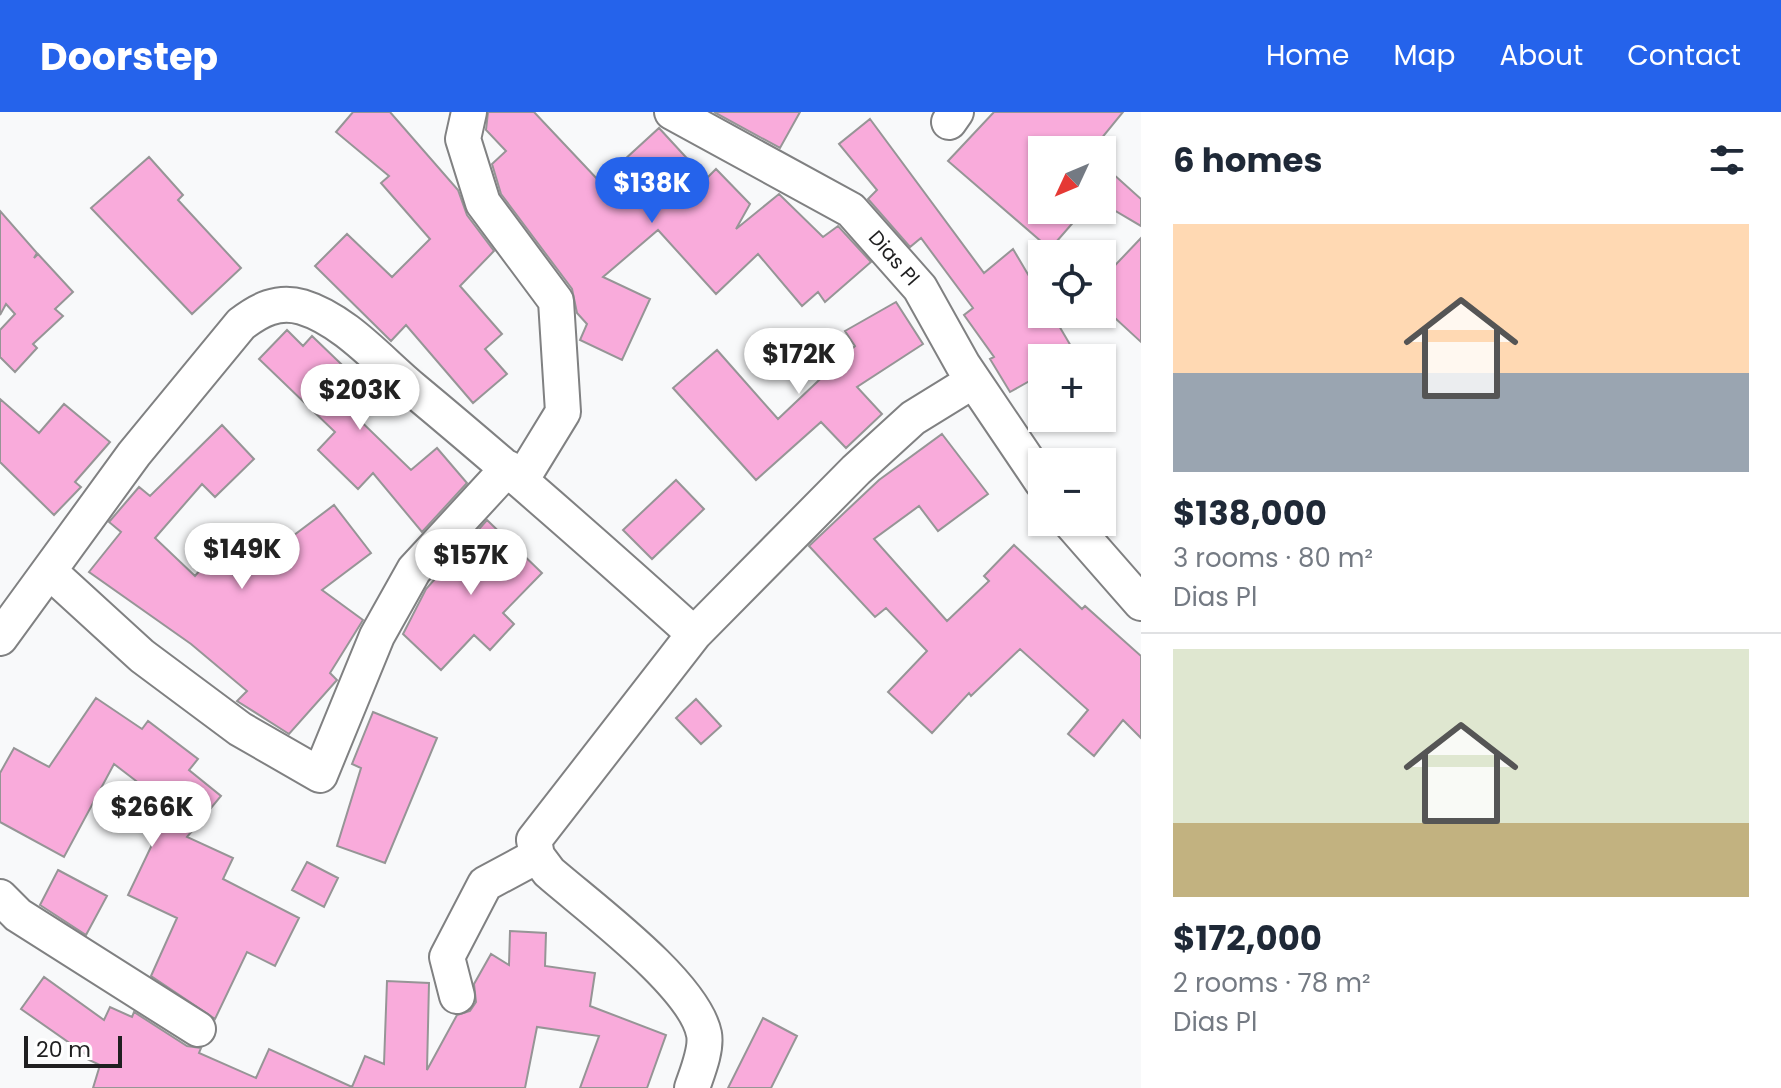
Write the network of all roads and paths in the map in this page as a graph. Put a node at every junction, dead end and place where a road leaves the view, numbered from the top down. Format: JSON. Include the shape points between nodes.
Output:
{"nodes":[{"id":1,"x":469,"y":112,"type":"edge"},
{"id":2,"x":672,"y":112,"type":"edge"},
{"id":3,"x":973,"y":381,"type":"junction"},
{"id":4,"x":1028,"y":462,"type":"edge"},
{"id":5,"x":515,"y":474,"type":"junction"},
{"id":6,"x":1083,"y":536,"type":"edge"},
{"id":7,"x":49,"y":571,"type":"junction"},
{"id":8,"x":1139,"y":596,"type":"edge"},
{"id":9,"x":694,"y":634,"type":"junction"},
{"id":10,"x":0,"y":638,"type":"edge"},
{"id":11,"x":537,"y":856,"type":"junction"},
{"id":12,"x":0,"y":897,"type":"edge"},
{"id":13,"x":457,"y":996,"type":"dead end"},
{"id":14,"x":198,"y":1029,"type":"dead end"},
{"id":15,"x":692,"y":1088,"type":"edge"}],
"edges":[{"from":1,"to":5,"type":"street","via":[[463,139],[483,203],[556,301],[563,412]]},
{"from":2,"to":3,"type":"street","name":"Dias Pl","via":[[851,210],[920,288]]},
{"from":3,"to":4,"type":"street","name":"Dias Pl"},
{"from":3,"to":9,"type":"street","via":[[913,418]]},
{"from":5,"to":7,"type":"street","via":[[345,331],[302,307],[261,308],[241,324],[134,454]]},
{"from":5,"to":7,"type":"street","via":[[414,570],[377,636],[320,775],[240,729],[154,665]]},
{"from":5,"to":9,"type":"street"},
{"from":6,"to":8,"type":"street"},
{"from":7,"to":10,"type":"street"},
{"from":9,"to":11,"type":"street","via":[[548,819],[534,840]]},
{"from":11,"to":13,"type":"street","via":[[485,884],[447,957]]},
{"from":11,"to":15,"type":"street","via":[[660,969],[698,1012],[705,1038]]},
{"from":12,"to":14,"type":"street","via":[[18,915]]}]}
